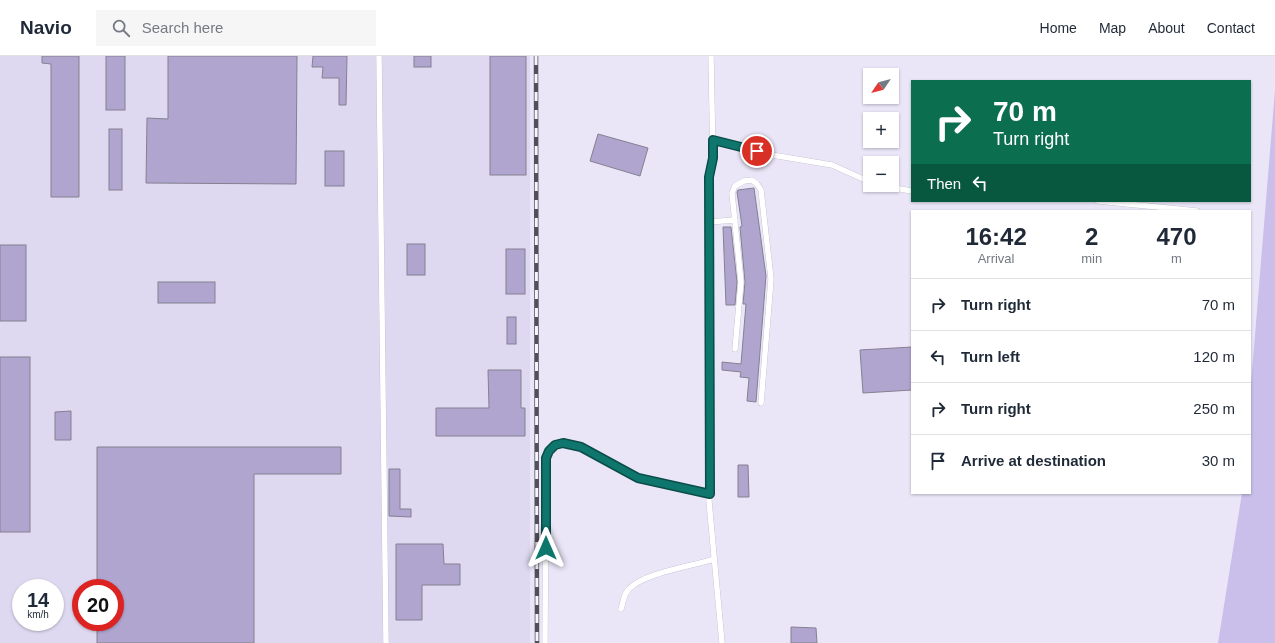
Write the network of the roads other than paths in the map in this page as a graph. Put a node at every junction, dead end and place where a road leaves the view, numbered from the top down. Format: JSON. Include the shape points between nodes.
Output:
{"nodes":[{"id":1,"x":379,"y":56,"type":"edge"},
{"id":2,"x":710,"y":56,"type":"edge"},
{"id":3,"x":713,"y":140,"type":"junction"},
{"id":4,"x":863,"y":179,"type":"edge"},
{"id":5,"x":899,"y":189,"type":"edge"},
{"id":6,"x":911,"y":191,"type":"edge"},
{"id":7,"x":1108,"y":202,"type":"edge"},
{"id":8,"x":1187,"y":210,"type":"edge"},
{"id":9,"x":735,"y":220,"type":"junction"},
{"id":10,"x":709,"y":222,"type":"junction"},
{"id":11,"x":735,"y":349,"type":"dead end"},
{"id":12,"x":761,"y":403,"type":"dead end"},
{"id":13,"x":710,"y":494,"type":"junction"},
{"id":14,"x":714,"y":559,"type":"junction"},
{"id":15,"x":620,"y":609,"type":"dead end"},
{"id":16,"x":386,"y":643,"type":"edge"},
{"id":17,"x":546,"y":643,"type":"edge"},
{"id":18,"x":722,"y":643,"type":"edge"}],
"edges":[{"from":1,"to":16,"type":"lane"},
{"from":2,"to":3,"type":"lane"},
{"from":3,"to":4,"type":"lane","via":[[772,155],[832,165]]},
{"from":3,"to":10,"type":"lane","via":[[709,177]]},
{"from":5,"to":6,"type":"lane"},
{"from":7,"to":8,"type":"lane"},
{"from":9,"to":10,"type":"lane"},
{"from":9,"to":11,"type":"lane","via":[[741,282]]},
{"from":9,"to":12,"type":"lane","via":[[732,193],[735,186],[752,180],[761,190],[771,280]]},
{"from":10,"to":13,"type":"lane"},
{"from":13,"to":14,"type":"lane"},
{"from":13,"to":17,"type":"lane","via":[[638,478],[581,447],[563,443],[555,445],[546,458]]},
{"from":14,"to":15,"type":"lane","via":[[655,574],[636,583],[628,589]]},
{"from":14,"to":18,"type":"lane"}]}
